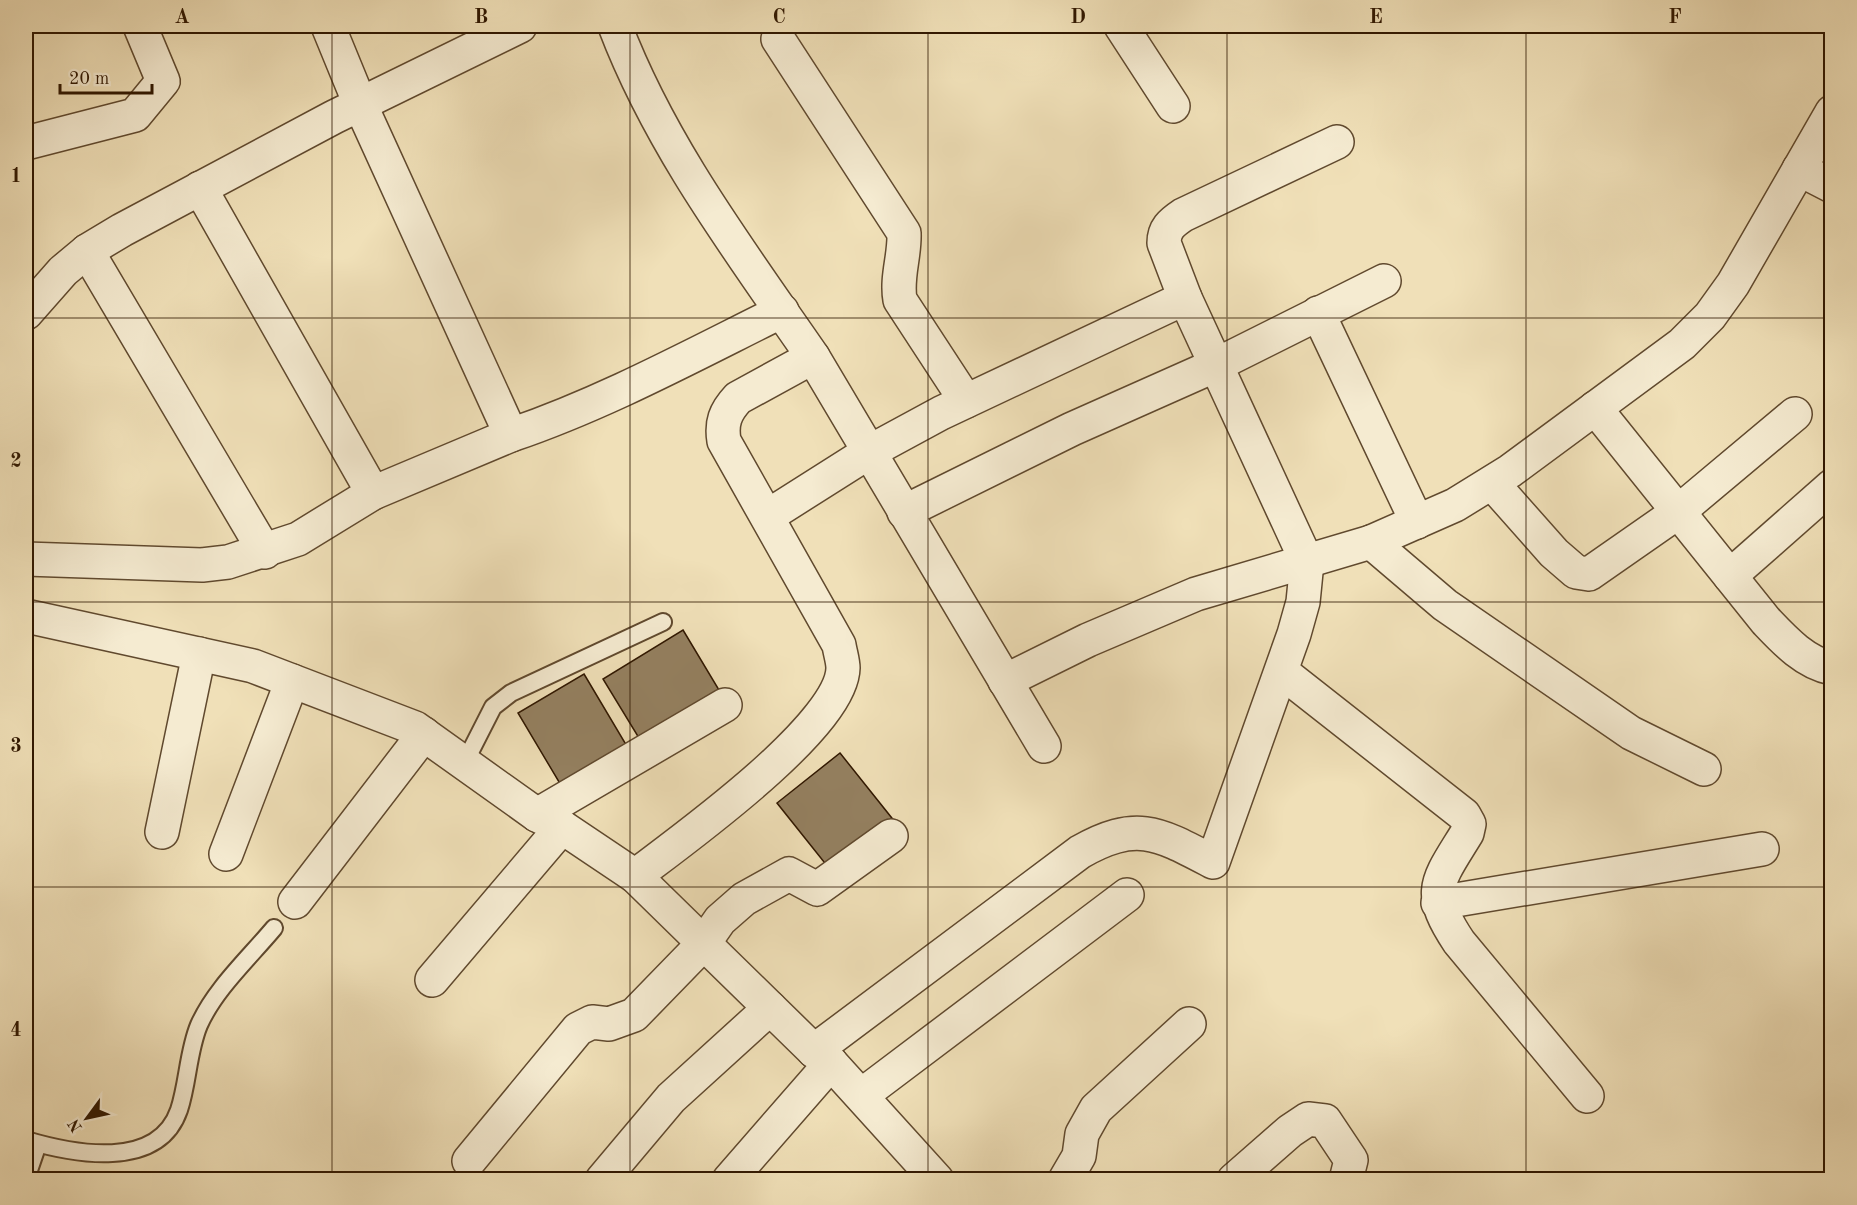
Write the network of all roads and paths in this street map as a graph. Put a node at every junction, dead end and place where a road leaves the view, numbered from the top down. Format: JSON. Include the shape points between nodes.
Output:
{"nodes":[{"id":1,"x":140,"y":26,"type":"edge"},
{"id":2,"x":328,"y":26,"type":"edge"},
{"id":3,"x":520,"y":26,"type":"edge"},
{"id":4,"x":615,"y":26,"type":"edge"},
{"id":5,"x":1121,"y":26,"type":"edge"},
{"id":6,"x":778,"y":39,"type":"dead end"},
{"id":7,"x":360,"y":104,"type":"junction"},
{"id":8,"x":1173,"y":105,"type":"dead end"},
{"id":9,"x":1832,"y":112,"type":"edge"},
{"id":10,"x":1337,"y":142,"type":"dead end"},
{"id":11,"x":26,"y":143,"type":"edge"},
{"id":12,"x":1799,"y":169,"type":"junction"},
{"id":13,"x":1832,"y":186,"type":"edge"},
{"id":14,"x":200,"y":188,"type":"junction"},
{"id":15,"x":87,"y":251,"type":"junction"},
{"id":16,"x":1384,"y":280,"type":"dead end"},
{"id":17,"x":1185,"y":298,"type":"junction"},
{"id":18,"x":782,"y":311,"type":"junction"},
{"id":19,"x":26,"y":313,"type":"edge"},
{"id":20,"x":1318,"y":314,"type":"junction"},
{"id":21,"x":813,"y":357,"type":"junction"},
{"id":22,"x":1216,"y":365,"type":"junction"},
{"id":23,"x":966,"y":400,"type":"junction"},
{"id":24,"x":1595,"y":408,"type":"junction"},
{"id":25,"x":1795,"y":414,"type":"dead end"},
{"id":26,"x":511,"y":435,"type":"junction"},
{"id":27,"x":869,"y":452,"type":"junction"},
{"id":28,"x":1492,"y":483,"type":"junction"},
{"id":29,"x":1832,"y":486,"type":"edge"},
{"id":30,"x":373,"y":493,"type":"junction"},
{"id":31,"x":904,"y":512,"type":"junction"},
{"id":32,"x":1678,"y":512,"type":"junction"},
{"id":33,"x":768,"y":516,"type":"junction"},
{"id":34,"x":1417,"y":522,"type":"junction"},
{"id":35,"x":1371,"y":542,"type":"junction"},
{"id":36,"x":265,"y":552,"type":"junction"},
{"id":37,"x":26,"y":559,"type":"edge"},
{"id":38,"x":1307,"y":562,"type":"junction"},
{"id":39,"x":1730,"y":576,"type":"junction"},
{"id":40,"x":26,"y":616,"type":"edge"},
{"id":41,"x":663,"y":622,"type":"dead end"},
{"id":42,"x":199,"y":654,"type":"junction"},
{"id":43,"x":1832,"y":668,"type":"edge"},
{"id":44,"x":1282,"y":672,"type":"junction"},
{"id":45,"x":291,"y":681,"type":"junction"},
{"id":46,"x":1005,"y":681,"type":"junction"},
{"id":47,"x":725,"y":705,"type":"dead end"},
{"id":48,"x":424,"y":734,"type":"junction"},
{"id":49,"x":1044,"y":746,"type":"dead end"},
{"id":50,"x":465,"y":762,"type":"junction"},
{"id":51,"x":1704,"y":769,"type":"dead end"},
{"id":52,"x":550,"y":821,"type":"junction"},
{"id":53,"x":162,"y":832,"type":"dead end"},
{"id":54,"x":891,"y":836,"type":"dead end"},
{"id":55,"x":1762,"y":849,"type":"dead end"},
{"id":56,"x":226,"y":854,"type":"dead end"},
{"id":57,"x":635,"y":876,"type":"junction"},
{"id":58,"x":1127,"y":895,"type":"dead end"},
{"id":59,"x":295,"y":902,"type":"dead end"},
{"id":60,"x":1438,"y":903,"type":"junction"},
{"id":61,"x":274,"y":928,"type":"dead end"},
{"id":62,"x":704,"y":943,"type":"junction"},
{"id":63,"x":432,"y":980,"type":"dead end"},
{"id":64,"x":770,"y":1008,"type":"junction"},
{"id":65,"x":1189,"y":1024,"type":"dead end"},
{"id":66,"x":822,"y":1057,"type":"junction"},
{"id":67,"x":862,"y":1095,"type":"junction"},
{"id":68,"x":1587,"y":1096,"type":"dead end"},
{"id":69,"x":32,"y":1142,"type":"edge"},
{"id":70,"x":469,"y":1161,"type":"dead end"},
{"id":71,"x":26,"y":1179,"type":"edge"},
{"id":72,"x":602,"y":1179,"type":"edge"},
{"id":73,"x":729,"y":1179,"type":"edge"},
{"id":74,"x":937,"y":1179,"type":"edge"},
{"id":75,"x":1065,"y":1179,"type":"edge"},
{"id":76,"x":1234,"y":1179,"type":"edge"},
{"id":77,"x":1346,"y":1179,"type":"edge"}],
"edges":[{"from":1,"to":11,"type":"street","via":[[163,81],[135,115]]},
{"from":2,"to":7,"type":"street"},
{"from":3,"to":7,"type":"street"},
{"from":4,"to":18,"type":"street","via":[[657,118],[708,204]]},
{"from":5,"to":8,"type":"street"},
{"from":6,"to":23,"type":"street","via":[[904,233],[897,285],[900,300]]},
{"from":7,"to":14,"type":"street"},
{"from":7,"to":26,"type":"street"},
{"from":9,"to":12,"type":"street"},
{"from":10,"to":17,"type":"street","via":[[1171,223],[1164,243]]},
{"from":12,"to":13,"type":"street"},
{"from":12,"to":24,"type":"street","via":[[1710,316],[1682,345]]},
{"from":14,"to":15,"type":"street"},
{"from":14,"to":30,"type":"street"},
{"from":15,"to":19,"type":"street","via":[[63,271]]},
{"from":15,"to":36,"type":"street"},
{"from":16,"to":20,"type":"street"},
{"from":17,"to":22,"type":"street"},
{"from":17,"to":23,"type":"street"},
{"from":18,"to":21,"type":"street"},
{"from":18,"to":26,"type":"street","via":[[631,386]]},
{"from":20,"to":22,"type":"street"},
{"from":20,"to":34,"type":"street"},
{"from":21,"to":27,"type":"street"},
{"from":21,"to":33,"type":"street","via":[[738,398],[722,425],[724,441]]},
{"from":22,"to":31,"type":"street","via":[[1072,429]]},
{"from":22,"to":38,"type":"street"},
{"from":23,"to":27,"type":"street"},
{"from":24,"to":28,"type":"street"},
{"from":24,"to":32,"type":"street"},
{"from":25,"to":32,"type":"street"},
{"from":26,"to":30,"type":"street"},
{"from":27,"to":31,"type":"street"},
{"from":27,"to":33,"type":"street"},
{"from":28,"to":32,"type":"street","via":[[1576,572],[1589,574]]},
{"from":28,"to":34,"type":"street"},
{"from":29,"to":39,"type":"street"},
{"from":30,"to":36,"type":"street","via":[[298,539]]},
{"from":31,"to":46,"type":"street"},
{"from":32,"to":39,"type":"street"},
{"from":33,"to":57,"type":"street","via":[[838,645],[843,668],[836,693],[755,783]]},
{"from":34,"to":35,"type":"street"},
{"from":35,"to":38,"type":"street"},
{"from":35,"to":51,"type":"street","via":[[1445,605],[1621,726]]},
{"from":36,"to":37,"type":"street","via":[[201,565]]},
{"from":38,"to":44,"type":"street","via":[[1303,602]]},
{"from":38,"to":46,"type":"street","via":[[1196,594]]},
{"from":39,"to":43,"type":"street","via":[[1794,649]]},
{"from":40,"to":42,"type":"street"},
{"from":41,"to":50,"type":"lane","via":[[511,693],[493,707]]},
{"from":42,"to":45,"type":"street","via":[[253,666]]},
{"from":42,"to":53,"type":"street"},
{"from":44,"to":60,"type":"street","via":[[1464,815],[1469,824],[1467,833],[1437,886]]},
{"from":44,"to":66,"type":"street","via":[[1213,862],[1166,838],[1135,832],[1106,837],[1080,852]]},
{"from":45,"to":48,"type":"street"},
{"from":45,"to":56,"type":"street"},
{"from":46,"to":49,"type":"street"},
{"from":47,"to":52,"type":"street"},
{"from":48,"to":50,"type":"street"},
{"from":48,"to":59,"type":"street"},
{"from":50,"to":52,"type":"street"},
{"from":52,"to":57,"type":"street"},
{"from":52,"to":63,"type":"street"},
{"from":54,"to":62,"type":"street","via":[[817,889],[789,874],[761,888],[720,920]]},
{"from":55,"to":60,"type":"street"},
{"from":57,"to":62,"type":"street"},
{"from":58,"to":67,"type":"street"},
{"from":60,"to":68,"type":"street","via":[[1460,942]]},
{"from":61,"to":69,"type":"lane","via":[[217,996],[199,1026],[179,1108],[173,1124],[161,1135],[123,1154],[104,1155]]},
{"from":62,"to":64,"type":"street"},
{"from":62,"to":70,"type":"street","via":[[634,1015],[609,1024],[592,1022],[578,1029]]},
{"from":64,"to":66,"type":"street"},
{"from":64,"to":72,"type":"street","via":[[671,1098]]},
{"from":65,"to":75,"type":"street","via":[[1096,1109],[1082,1134],[1079,1156]]},
{"from":66,"to":67,"type":"street"},
{"from":66,"to":73,"type":"street"},
{"from":67,"to":74,"type":"street"},
{"from":69,"to":71,"type":"lane"},
{"from":76,"to":77,"type":"street","via":[[1308,1119],[1325,1121],[1340,1140],[1351,1160]]}]}
